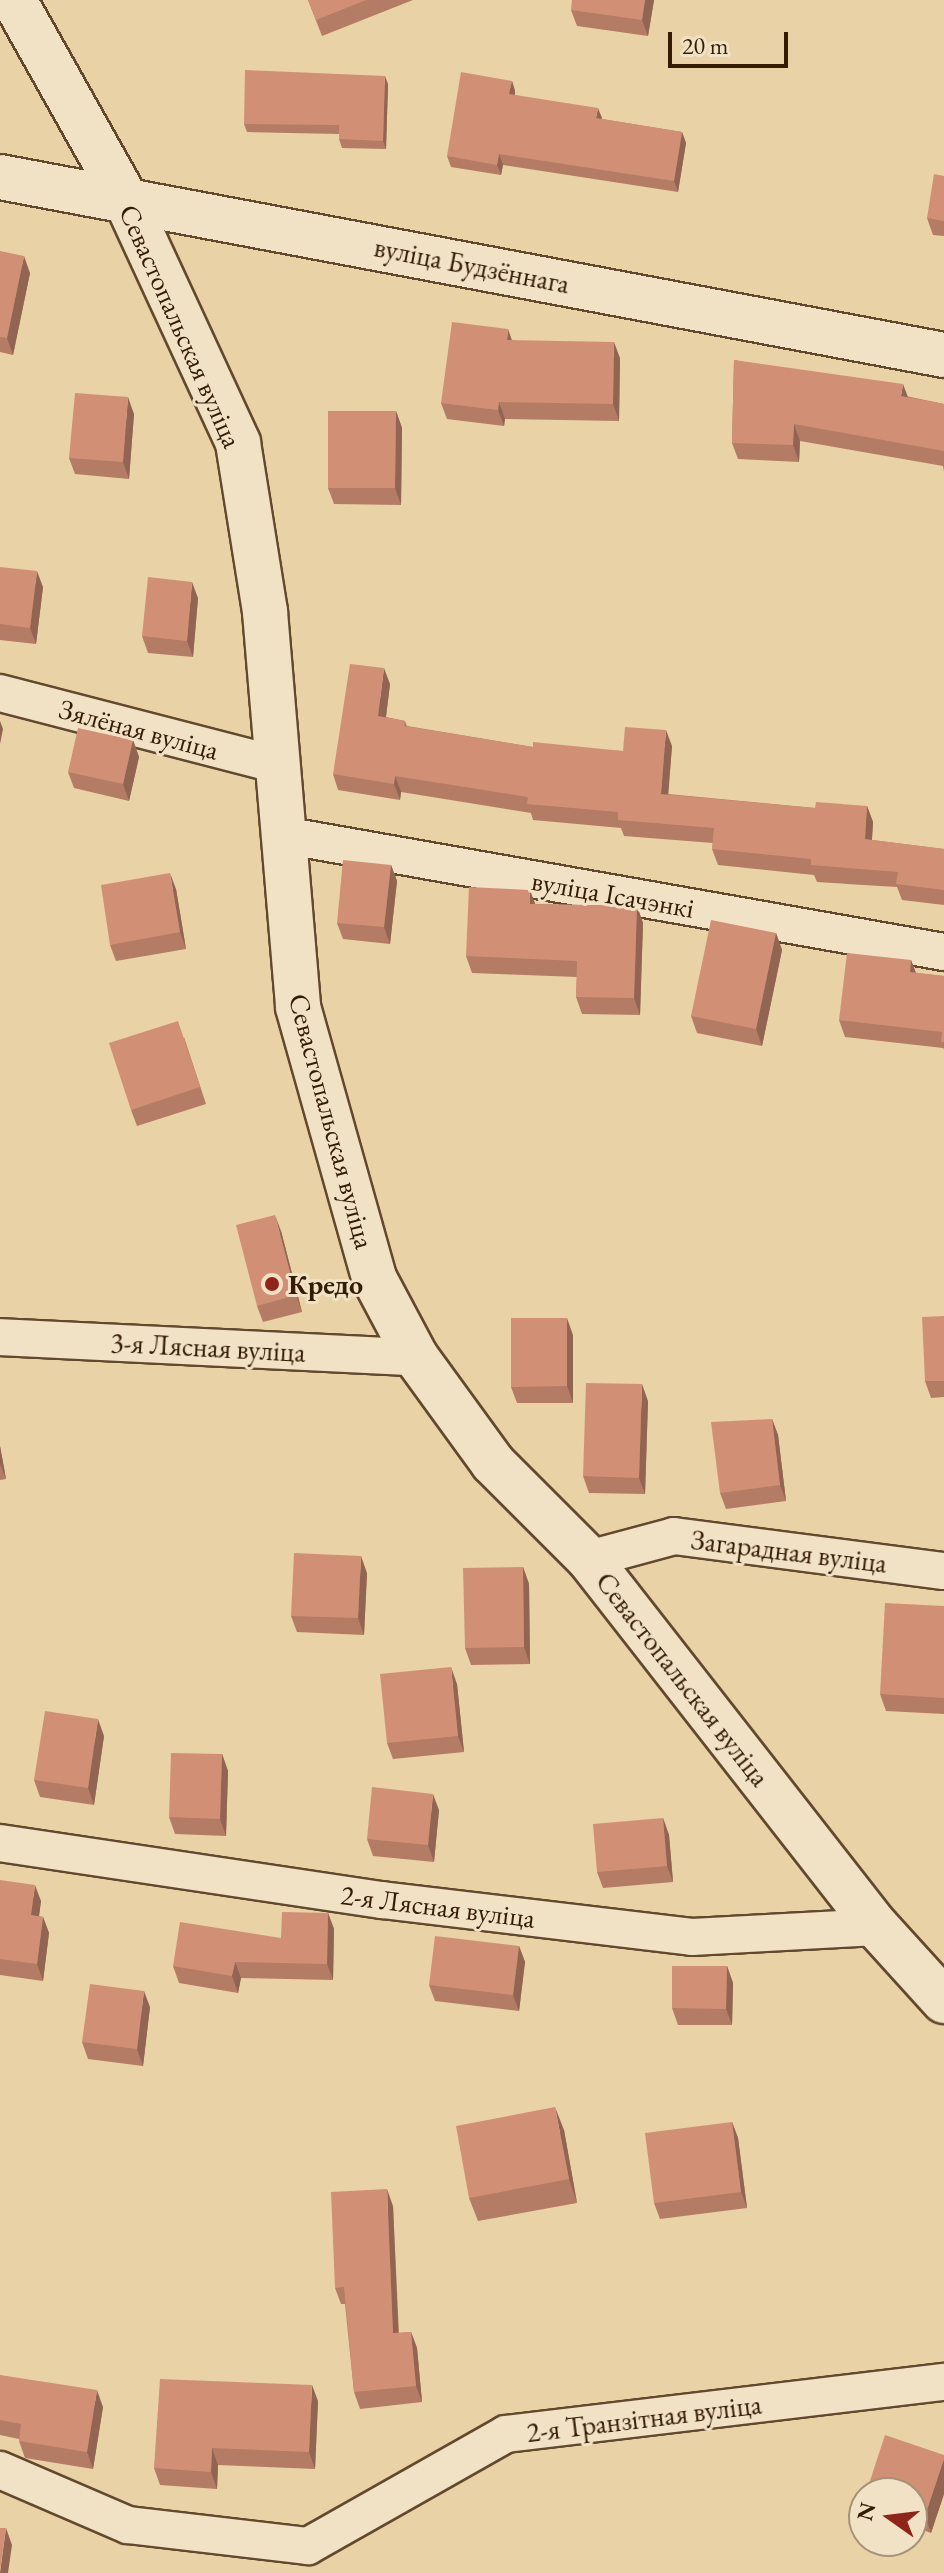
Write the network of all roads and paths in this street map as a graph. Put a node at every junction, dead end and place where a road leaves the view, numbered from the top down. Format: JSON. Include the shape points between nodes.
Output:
{"nodes":[{"id":1,"x":14,"y":0,"type":"edge"},
{"id":2,"x":0,"y":177,"type":"edge"},
{"id":3,"x":125,"y":198,"type":"junction"},
{"id":4,"x":944,"y":355,"type":"edge"},
{"id":5,"x":0,"y":693,"type":"edge"},
{"id":6,"x":278,"y":765,"type":"junction"},
{"id":7,"x":283,"y":835,"type":"junction"},
{"id":8,"x":944,"y":952,"type":"edge"},
{"id":9,"x":0,"y":1337,"type":"edge"},
{"id":10,"x":416,"y":1357,"type":"junction"},
{"id":11,"x":589,"y":1559,"type":"junction"},
{"id":12,"x":944,"y":1571,"type":"edge"},
{"id":13,"x":0,"y":1843,"type":"edge"},
{"id":14,"x":877,"y":1927,"type":"junction"},
{"id":15,"x":944,"y":2001,"type":"edge"},
{"id":16,"x":944,"y":2382,"type":"edge"},
{"id":17,"x":0,"y":2470,"type":"edge"}],
"edges":[{"from":1,"to":3,"type":"street","name":"Севастопальская вуліца"},
{"from":2,"to":3,"type":"street","name":"вуліца Будзённага"},
{"from":3,"to":4,"type":"street","name":"вуліца Будзённага"},
{"from":3,"to":6,"type":"street","name":"Севастопальская вуліца","via":[[238,443],[265,612]]},
{"from":5,"to":6,"type":"street","name":"Зялёная вуліца"},
{"from":6,"to":7,"type":"street","name":"Севастопальская вуліца"},
{"from":7,"to":8,"type":"street","name":"вуліца Ісачэнкі"},
{"from":7,"to":10,"type":"street","name":"Севастопальская вуліца","via":[[298,1007],[374,1278]]},
{"from":9,"to":10,"type":"street","name":"3-я Лясная вуліца"},
{"from":10,"to":11,"type":"street","name":"Севастопальская вуліца","via":[[493,1463]]},
{"from":11,"to":12,"type":"street","name":"Загарадная вуліца","via":[[674,1536]]},
{"from":11,"to":14,"type":"street","name":"Севастопальская вуліца"},
{"from":13,"to":14,"type":"street","name":"2-я Лясная вуліца","via":[[382,1900],[692,1937]]},
{"from":14,"to":15,"type":"street","name":"Севастопальская вуліца"},
{"from":16,"to":17,"type":"street","name":"2-я Транзітная вуліца","via":[[506,2434],[308,2546],[128,2525]]}]}
